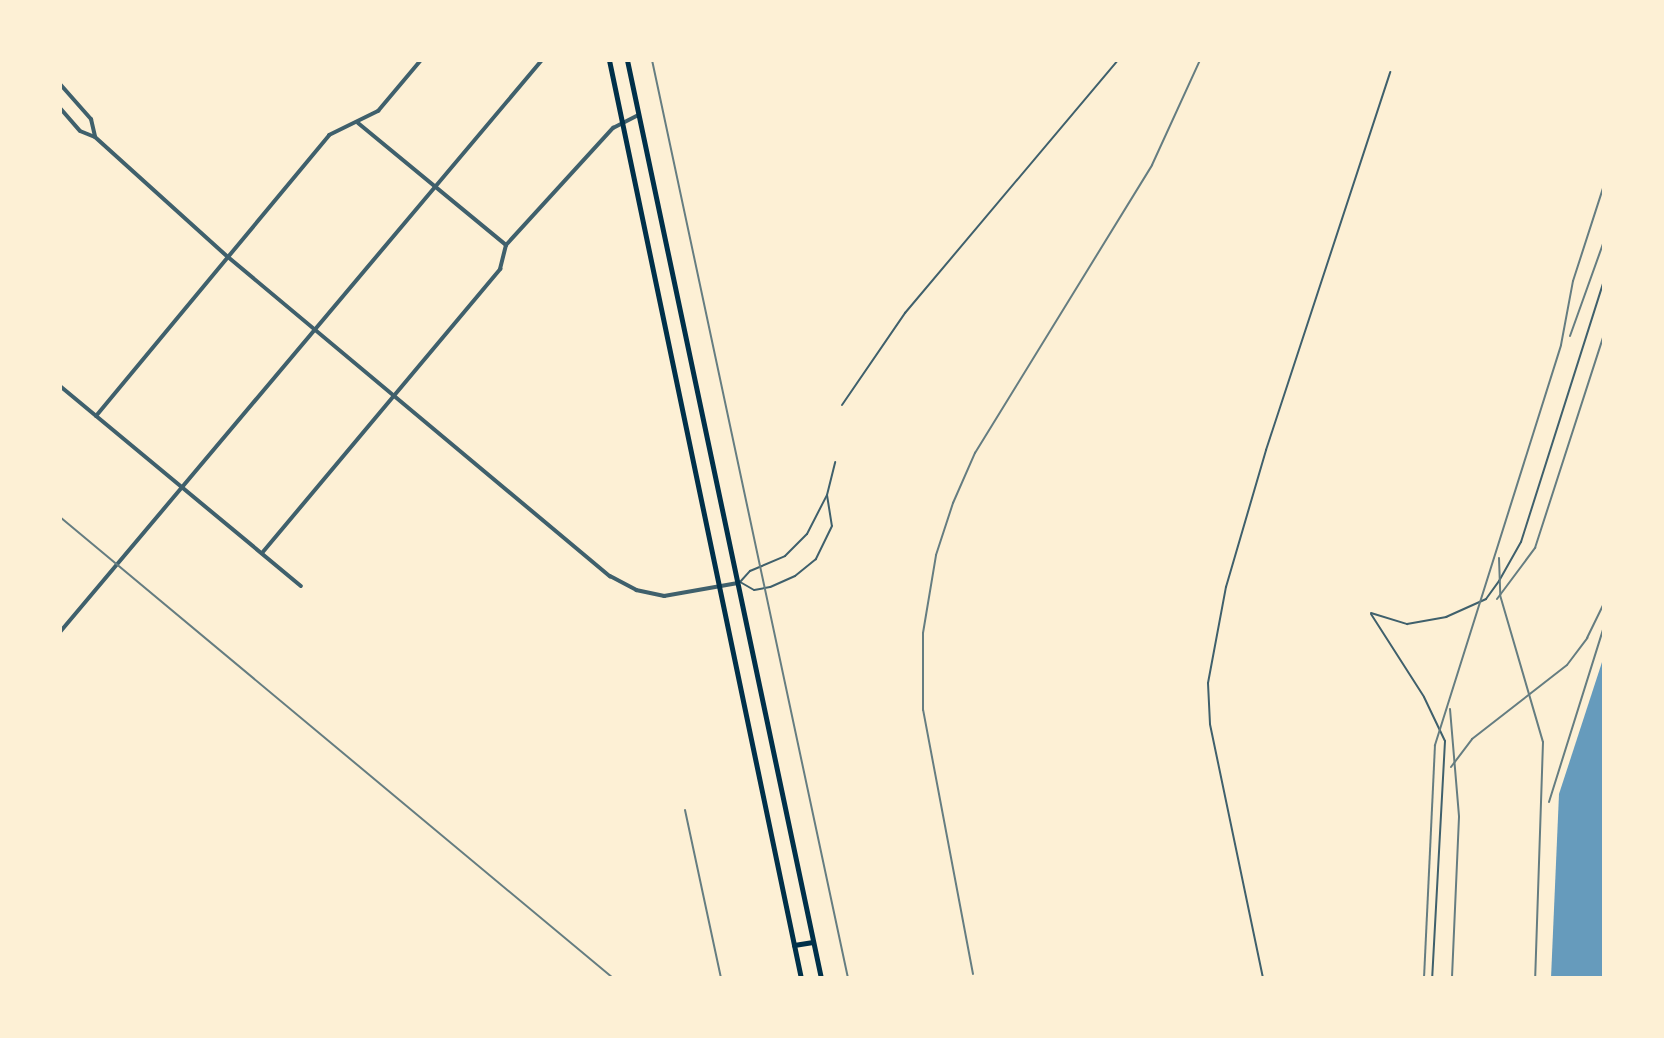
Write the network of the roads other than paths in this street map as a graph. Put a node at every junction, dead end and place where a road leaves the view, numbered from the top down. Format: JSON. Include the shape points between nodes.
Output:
{"nodes":[{"id":1,"x":421,"y":60,"type":"edge"},
{"id":2,"x":542,"y":60,"type":"edge"},
{"id":3,"x":609,"y":60,"type":"edge"},
{"id":4,"x":627,"y":60,"type":"edge"},
{"id":5,"x":1118,"y":60,"type":"edge"},
{"id":6,"x":1390,"y":72,"type":"dead end"},
{"id":7,"x":60,"y":84,"type":"edge"},
{"id":8,"x":60,"y":108,"type":"edge"},
{"id":9,"x":639,"y":115,"type":"junction"},
{"id":10,"x":358,"y":123,"type":"junction"},
{"id":11,"x":622,"y":123,"type":"junction"},
{"id":12,"x":95,"y":137,"type":"junction"},
{"id":13,"x":434,"y":186,"type":"junction"},
{"id":14,"x":506,"y":245,"type":"junction"},
{"id":15,"x":228,"y":257,"type":"junction"},
{"id":16,"x":1604,"y":281,"type":"edge"},
{"id":17,"x":315,"y":330,"type":"junction"},
{"id":18,"x":60,"y":386,"type":"edge"},
{"id":19,"x":394,"y":396,"type":"junction"},
{"id":20,"x":842,"y":405,"type":"dead end"},
{"id":21,"x":96,"y":416,"type":"junction"},
{"id":22,"x":835,"y":462,"type":"dead end"},
{"id":23,"x":182,"y":488,"type":"junction"},
{"id":24,"x":827,"y":495,"type":"junction"},
{"id":25,"x":262,"y":553,"type":"junction"},
{"id":26,"x":740,"y":582,"type":"junction"},
{"id":27,"x":720,"y":585,"type":"junction"},
{"id":28,"x":301,"y":586,"type":"dead end"},
{"id":29,"x":60,"y":632,"type":"edge"},
{"id":30,"x":813,"y":942,"type":"junction"},
{"id":31,"x":794,"y":945,"type":"junction"},
{"id":32,"x":801,"y":978,"type":"edge"},
{"id":33,"x":821,"y":978,"type":"edge"},
{"id":34,"x":1263,"y":978,"type":"edge"},
{"id":35,"x":1432,"y":978,"type":"edge"}],
"edges":[{"from":1,"to":10,"type":"street","via":[[378,111]]},
{"from":2,"to":13,"type":"street"},
{"from":3,"to":11,"type":"main road"},
{"from":4,"to":9,"type":"main road"},
{"from":5,"to":20,"type":"lane","via":[[905,313]]},
{"from":6,"to":34,"type":"lane","via":[[1266,450],[1226,587],[1208,683],[1210,724]]},
{"from":7,"to":12,"type":"street","via":[[91,119]]},
{"from":8,"to":12,"type":"street","via":[[80,131]]},
{"from":9,"to":11,"type":"street"},
{"from":9,"to":26,"type":"main road"},
{"from":10,"to":13,"type":"street"},
{"from":10,"to":15,"type":"street","via":[[329,135]]},
{"from":11,"to":14,"type":"street"},
{"from":11,"to":27,"type":"main road"},
{"from":12,"to":15,"type":"street"},
{"from":13,"to":14,"type":"street"},
{"from":13,"to":17,"type":"street"},
{"from":14,"to":19,"type":"street","via":[[500,269]]},
{"from":15,"to":17,"type":"street"},
{"from":15,"to":21,"type":"street"},
{"from":16,"to":35,"type":"lane","via":[[1521,542],[1499,581],[1486,599],[1446,617],[1407,624],[1371,613],[1445,741]]},
{"from":17,"to":19,"type":"street"},
{"from":17,"to":23,"type":"street"},
{"from":18,"to":21,"type":"street"},
{"from":19,"to":25,"type":"street"},
{"from":19,"to":27,"type":"street","via":[[619,582],[664,596]]},
{"from":21,"to":23,"type":"street"},
{"from":22,"to":24,"type":"lane"},
{"from":23,"to":25,"type":"street"},
{"from":23,"to":29,"type":"street"},
{"from":24,"to":26,"type":"lane","via":[[794,548]]},
{"from":24,"to":26,"type":"lane","via":[[832,526],[816,559],[770,587],[754,590]]},
{"from":25,"to":28,"type":"street"},
{"from":26,"to":27,"type":"street"},
{"from":26,"to":30,"type":"main road"},
{"from":27,"to":31,"type":"main road"},
{"from":30,"to":31,"type":"main road"},
{"from":30,"to":33,"type":"main road"},
{"from":31,"to":32,"type":"main road"}]}
